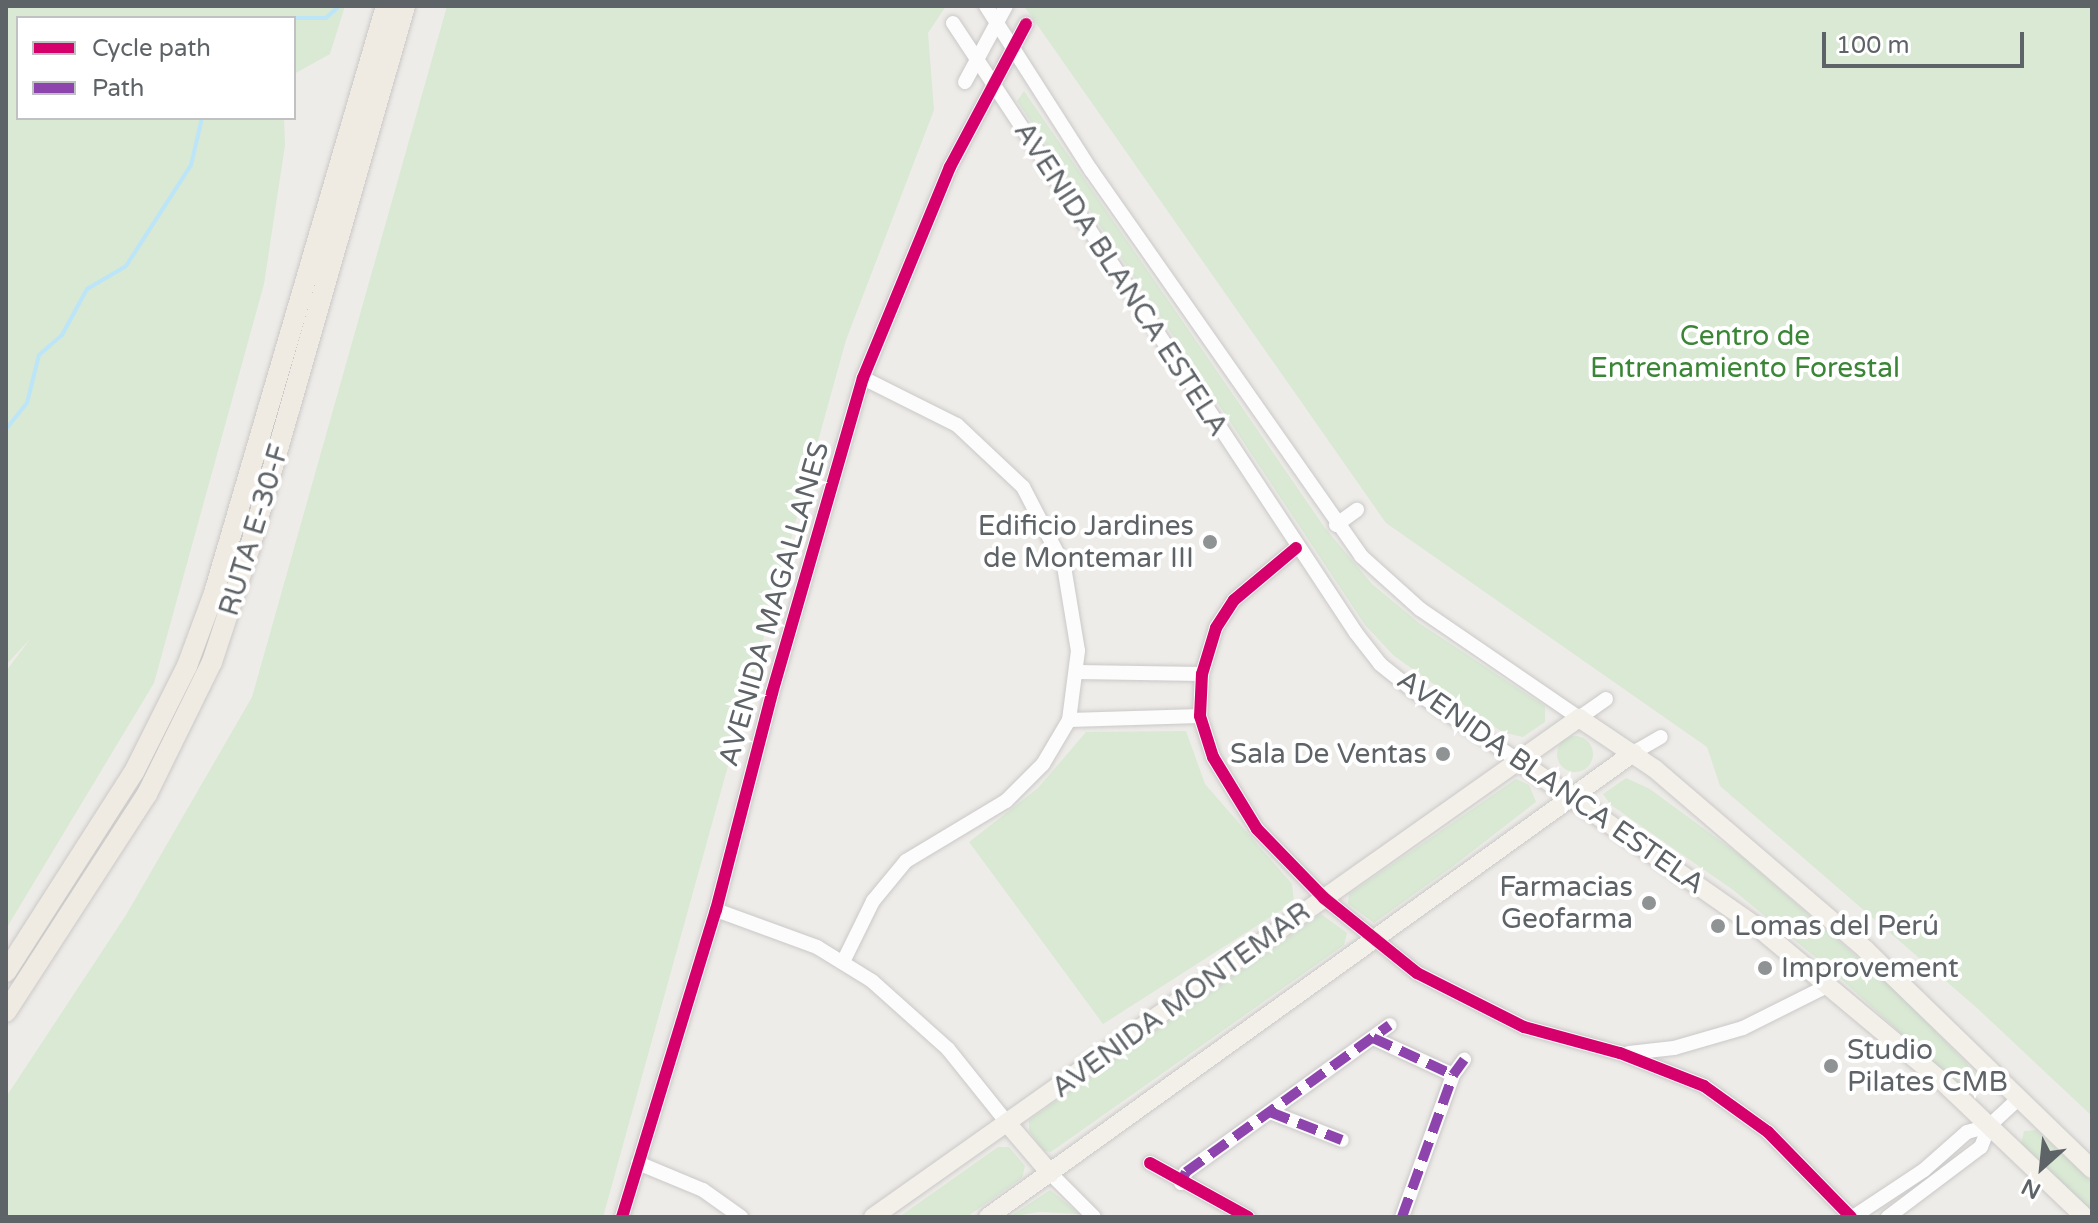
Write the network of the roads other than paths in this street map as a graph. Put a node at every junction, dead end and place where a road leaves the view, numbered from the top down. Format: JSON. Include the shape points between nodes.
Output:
{"nodes":[{"id":1,"x":386,"y":6,"type":"edge"},
{"id":2,"x":405,"y":6,"type":"edge"},
{"id":3,"x":986,"y":6,"type":"edge"},
{"id":4,"x":1006,"y":6,"type":"edge"},
{"id":5,"x":953,"y":23,"type":"dead end"},
{"id":6,"x":997,"y":24,"type":"junction"},
{"id":7,"x":1026,"y":24,"type":"dead end"},
{"id":8,"x":1013,"y":49,"type":"junction"},
{"id":9,"x":978,"y":59,"type":"junction"},
{"id":10,"x":965,"y":82,"type":"dead end"},
{"id":11,"x":994,"y":83,"type":"junction"},
{"id":12,"x":863,"y":378,"type":"junction"},
{"id":13,"x":1357,"y":510,"type":"dead end"},
{"id":14,"x":1336,"y":525,"type":"junction"},
{"id":15,"x":1296,"y":548,"type":"junction"},
{"id":16,"x":1077,"y":672,"type":"junction"},
{"id":17,"x":1202,"y":674,"type":"junction"},
{"id":18,"x":1606,"y":699,"type":"dead end"},
{"id":19,"x":1200,"y":716,"type":"junction"},
{"id":20,"x":1579,"y":718,"type":"junction"},
{"id":21,"x":1069,"y":720,"type":"junction"},
{"id":22,"x":1661,"y":737,"type":"dead end"},
{"id":23,"x":1633,"y":753,"type":"junction"},
{"id":24,"x":1519,"y":761,"type":"junction"},
{"id":25,"x":1571,"y":796,"type":"junction"},
{"id":26,"x":1324,"y":898,"type":"junction"},
{"id":27,"x":716,"y":910,"type":"junction"},
{"id":28,"x":1372,"y":940,"type":"junction"},
{"id":29,"x":843,"y":962,"type":"junction"},
{"id":30,"x":6,"y":972,"type":"edge"},
{"id":31,"x":1827,"y":986,"type":"junction"},
{"id":32,"x":6,"y":1012,"type":"edge"},
{"id":33,"x":1390,"y":1025,"type":"dead end"},
{"id":34,"x":1373,"y":1038,"type":"junction"},
{"id":35,"x":1691,"y":1044,"type":"junction"},
{"id":36,"x":1620,"y":1053,"type":"junction"},
{"id":37,"x":1464,"y":1060,"type":"dead end"},
{"id":38,"x":1453,"y":1075,"type":"junction"},
{"id":39,"x":1684,"y":1076,"type":"junction"},
{"id":40,"x":2019,"y":1098,"type":"junction"},
{"id":41,"x":1270,"y":1112,"type":"junction"},
{"id":42,"x":1008,"y":1124,"type":"junction"},
{"id":43,"x":1989,"y":1126,"type":"junction"},
{"id":44,"x":1342,"y":1140,"type":"dead end"},
{"id":45,"x":638,"y":1163,"type":"junction"},
{"id":46,"x":1150,"y":1163,"type":"dead end"},
{"id":47,"x":2092,"y":1169,"type":"edge"},
{"id":48,"x":1050,"y":1173,"type":"junction"},
{"id":49,"x":1181,"y":1183,"type":"junction"},
{"id":50,"x":622,"y":1217,"type":"edge"},
{"id":51,"x":741,"y":1217,"type":"edge"},
{"id":52,"x":873,"y":1217,"type":"edge"},
{"id":53,"x":988,"y":1217,"type":"edge"},
{"id":54,"x":1094,"y":1217,"type":"edge"},
{"id":55,"x":1248,"y":1217,"type":"edge"},
{"id":56,"x":1402,"y":1217,"type":"edge"},
{"id":57,"x":1852,"y":1217,"type":"edge"},
{"id":58,"x":1888,"y":1217,"type":"edge"},
{"id":59,"x":2085,"y":1217,"type":"edge"}],
"edges":[{"from":1,"to":30,"type":"highway","name":"RUTA E-30-F","via":[[192,654],[134,772]]},
{"from":2,"to":32,"type":"highway","name":"RUTA E-30-F","via":[[212,662],[147,794]]},
{"from":3,"to":6,"type":"street","name":"AVENIDA BLANCA ESTELA"},
{"from":4,"to":6,"type":"street"},
{"from":5,"to":9,"type":"street","name":"AVENIDA BLANCA ESTELA"},
{"from":6,"to":8,"type":"street","name":"AVENIDA BLANCA ESTELA"},
{"from":6,"to":9,"type":"street"},
{"from":7,"to":8,"type":"street","name":"AVENIDA MAGALLANES"},
{"from":8,"to":11,"type":"street","name":"AVENIDA MAGALLANES"},
{"from":8,"to":14,"type":"street","name":"AVENIDA BLANCA ESTELA"},
{"from":9,"to":10,"type":"street"},
{"from":9,"to":11,"type":"street","name":"AVENIDA BLANCA ESTELA"},
{"from":11,"to":12,"type":"street","name":"AVENIDA MAGALLANES","via":[[950,167]]},
{"from":11,"to":15,"type":"street","name":"AVENIDA BLANCA ESTELA"},
{"from":12,"to":16,"type":"street","via":[[957,425],[1023,487],[1064,566],[1077,629]]},
{"from":12,"to":27,"type":"street","name":"AVENIDA MAGALLANES"},
{"from":13,"to":14,"type":"street"},
{"from":14,"to":20,"type":"street","name":"AVENIDA BLANCA ESTELA","via":[[1397,592]]},
{"from":15,"to":17,"type":"street","via":[[1234,600],[1216,628]]},
{"from":15,"to":24,"type":"street","name":"AVENIDA BLANCA ESTELA","via":[[1380,664]]},
{"from":16,"to":17,"type":"street"},
{"from":16,"to":21,"type":"street"},
{"from":17,"to":19,"type":"street"},
{"from":18,"to":20,"type":"street","name":"AVENIDA MONTEMAR"},
{"from":19,"to":21,"type":"street"},
{"from":19,"to":26,"type":"street","via":[[1213,757],[1238,804]]},
{"from":20,"to":23,"type":"main road","name":"AVENIDA BLANCA ESTELA"},
{"from":20,"to":24,"type":"main road","name":"AVENIDA MONTEMAR"},
{"from":21,"to":29,"type":"street","via":[[1043,764],[1013,795],[932,841],[894,873]]},
{"from":22,"to":23,"type":"street"},
{"from":23,"to":25,"type":"main road"},
{"from":23,"to":40,"type":"main road","name":"AVENIDA BLANCA ESTELA","via":[[1866,950]]},
{"from":24,"to":25,"type":"main road","name":"AVENIDA BLANCA ESTELA"},
{"from":24,"to":26,"type":"main road","name":"AVENIDA MONTEMAR"},
{"from":25,"to":28,"type":"main road"},
{"from":25,"to":31,"type":"main road","name":"AVENIDA BLANCA ESTELA","via":[[1739,912]]},
{"from":26,"to":28,"type":"street"},
{"from":26,"to":42,"type":"main road","name":"AVENIDA MONTEMAR"},
{"from":27,"to":29,"type":"street","via":[[817,947]]},
{"from":27,"to":45,"type":"street","name":"AVENIDA MAGALLANES"},
{"from":28,"to":36,"type":"street","via":[[1435,984],[1494,1015],[1556,1038]]},
{"from":28,"to":48,"type":"main road"},
{"from":29,"to":42,"type":"street","via":[[932,1033]]},
{"from":31,"to":35,"type":"street","via":[[1753,1024]]},
{"from":31,"to":43,"type":"main road","name":"AVENIDA BLANCA ESTELA"},
{"from":33,"to":34,"type":"street"},
{"from":34,"to":38,"type":"street"},
{"from":34,"to":41,"type":"street"},
{"from":35,"to":36,"type":"street"},
{"from":35,"to":39,"type":"street"},
{"from":36,"to":39,"type":"street"},
{"from":37,"to":38,"type":"street"},
{"from":38,"to":56,"type":"street"},
{"from":39,"to":57,"type":"street","via":[[1768,1132]]},
{"from":40,"to":43,"type":"street"},
{"from":40,"to":47,"type":"main road","name":"AVENIDA BLANCA ESTELA"},
{"from":41,"to":44,"type":"street"},
{"from":41,"to":49,"type":"street","via":[[1186,1172]]},
{"from":42,"to":48,"type":"main road"},
{"from":42,"to":52,"type":"main road","name":"AVENIDA MONTEMAR"},
{"from":43,"to":57,"type":"street","via":[[1967,1132],[1924,1170]]},
{"from":43,"to":58,"type":"street","via":[[1981,1147]]},
{"from":43,"to":59,"type":"main road","name":"AVENIDA BLANCA ESTELA"},
{"from":45,"to":50,"type":"street","name":"AVENIDA MAGALLANES"},
{"from":45,"to":51,"type":"street","via":[[703,1190]]},
{"from":46,"to":49,"type":"street"},
{"from":48,"to":53,"type":"main road"},
{"from":48,"to":54,"type":"street"},
{"from":49,"to":55,"type":"street"}]}
